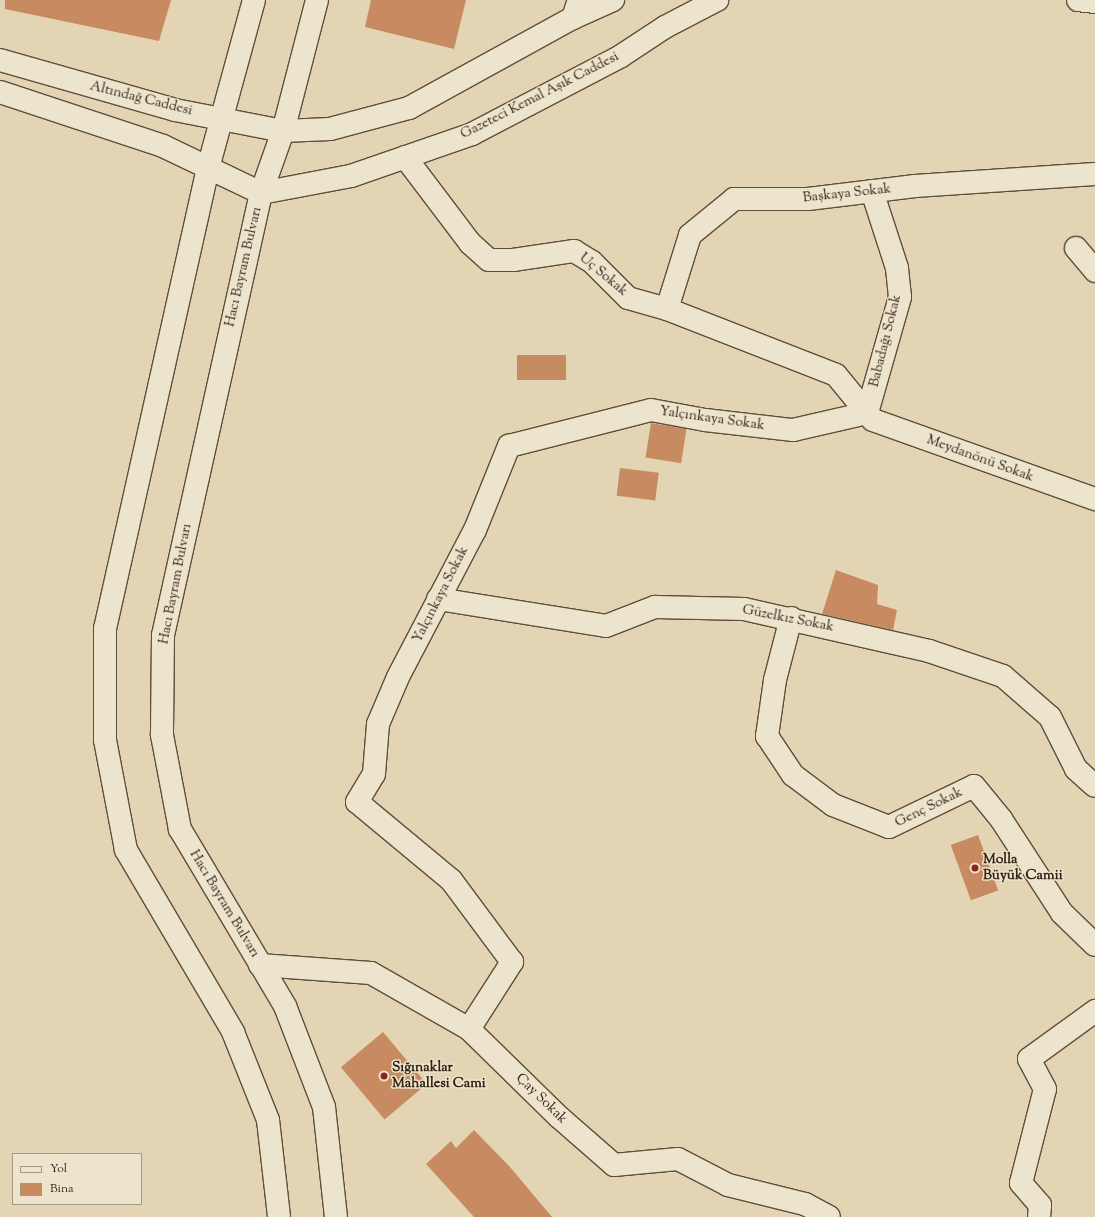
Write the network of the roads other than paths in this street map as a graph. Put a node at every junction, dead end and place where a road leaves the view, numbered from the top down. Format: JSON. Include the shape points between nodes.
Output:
{"nodes":[{"id":1,"x":254,"y":0,"type":"edge"},
{"id":2,"x":316,"y":0,"type":"edge"},
{"id":3,"x":613,"y":0,"type":"edge"},
{"id":4,"x":717,"y":0,"type":"edge"},
{"id":5,"x":1078,"y":0,"type":"edge"},
{"id":6,"x":1095,"y":2,"type":"edge"},
{"id":7,"x":576,"y":9,"type":"edge"},
{"id":8,"x":0,"y":60,"type":"edge"},
{"id":9,"x":0,"y":92,"type":"edge"},
{"id":10,"x":224,"y":118,"type":"junction"},
{"id":11,"x":283,"y":131,"type":"junction"},
{"id":12,"x":405,"y":157,"type":"junction"},
{"id":13,"x":208,"y":168,"type":"junction"},
{"id":14,"x":1095,"y":174,"type":"edge"},
{"id":15,"x":872,"y":191,"type":"junction"},
{"id":16,"x":261,"y":193,"type":"junction"},
{"id":17,"x":1076,"y":248,"type":"dead end"},
{"id":18,"x":1095,"y":271,"type":"edge"},
{"id":19,"x":667,"y":310,"type":"junction"},
{"id":20,"x":867,"y":413,"type":"junction"},
{"id":21,"x":1095,"y":499,"type":"edge"},
{"id":22,"x":438,"y":599,"type":"junction"},
{"id":23,"x":791,"y":618,"type":"junction"},
{"id":24,"x":1095,"y":786,"type":"edge"},
{"id":25,"x":1095,"y":945,"type":"edge"},
{"id":26,"x":260,"y":964,"type":"junction"},
{"id":27,"x":1095,"y":1011,"type":"edge"},
{"id":28,"x":468,"y":1029,"type":"junction"},
{"id":29,"x":279,"y":1217,"type":"edge"},
{"id":30,"x":336,"y":1217,"type":"edge"},
{"id":31,"x":829,"y":1217,"type":"edge"},
{"id":32,"x":1039,"y":1217,"type":"edge"}],
"edges":[{"from":1,"to":10,"type":"street"},
{"from":2,"to":11,"type":"street","name":"Hacı Bayram Bulvarı"},
{"from":3,"to":7,"type":"street"},
{"from":4,"to":12,"type":"street","name":"Gazeteci Kemal Aşık Caddesi","via":[[665,27],[621,56],[472,134]]},
{"from":5,"to":6,"type":"street"},
{"from":7,"to":11,"type":"street","via":[[409,108],[330,129]]},
{"from":8,"to":10,"type":"street","name":"Altındağ Caddesi","via":[[140,102]]},
{"from":9,"to":13,"type":"street","via":[[121,130],[185,155]]},
{"from":10,"to":11,"type":"street","name":"Altındağ Caddesi"},
{"from":10,"to":13,"type":"street"},
{"from":11,"to":16,"type":"street","name":"Hacı Bayram Bulvarı"},
{"from":12,"to":16,"type":"street","name":"Gazeteci Kemal Aşık Caddesi","via":[[351,176]]},
{"from":12,"to":19,"type":"street","name":"Uç Sokak","via":[[470,244],[489,260],[513,260],[574,251],[592,262],[628,298]]},
{"from":13,"to":16,"type":"street"},
{"from":13,"to":29,"type":"street","via":[[105,628],[105,740],[126,850],[233,1032],[268,1120]]},
{"from":14,"to":15,"type":"street","name":"Başkaya Sokak"},
{"from":15,"to":19,"type":"street","name":"Başkaya Sokak","via":[[808,200],[734,199],[690,235]]},
{"from":15,"to":20,"type":"street","name":"Babadağı Sokak","via":[[897,268],[900,297]]},
{"from":16,"to":26,"type":"street","name":"Hacı Bayram Bulvarı","via":[[162,635],[162,735],[180,829]]},
{"from":17,"to":18,"type":"street"},
{"from":19,"to":20,"type":"street","name":"Uç Sokak","via":[[836,375]]},
{"from":20,"to":21,"type":"street","name":"Meydanönü Sokak","via":[[873,420]]},
{"from":20,"to":22,"type":"street","name":"Yalçınkaya Sokak","via":[[793,430],[705,420],[651,410],[509,446],[475,530]]},
{"from":22,"to":23,"type":"street","name":"Güzelkız Sokak","via":[[606,626],[655,607],[744,609]]},
{"from":22,"to":28,"type":"street","name":"Yalçınkaya Sokak","via":[[378,724],[374,774],[357,802],[451,880],[512,962]]},
{"from":23,"to":24,"type":"street","name":"Güzelkız Sokak","via":[[929,651],[1002,676],[1050,717],[1076,769]]},
{"from":23,"to":25,"type":"street","name":"Genç Sokak","via":[[775,680],[767,736],[793,775],[833,805],[889,827],[974,786],[1001,820],[1062,913]]},
{"from":26,"to":28,"type":"street","name":"Çay Sokak","via":[[371,973]]},
{"from":26,"to":30,"type":"street","name":"Hacı Bayram Bulvarı","via":[[285,1006],[324,1107]]},
{"from":27,"to":32,"type":"street","via":[[1029,1059],[1045,1089],[1021,1183],[1040,1205]]},
{"from":28,"to":31,"type":"street","name":"Çay Sokak","via":[[559,1117],[614,1164],[678,1159],[728,1185],[805,1204]]}]}
